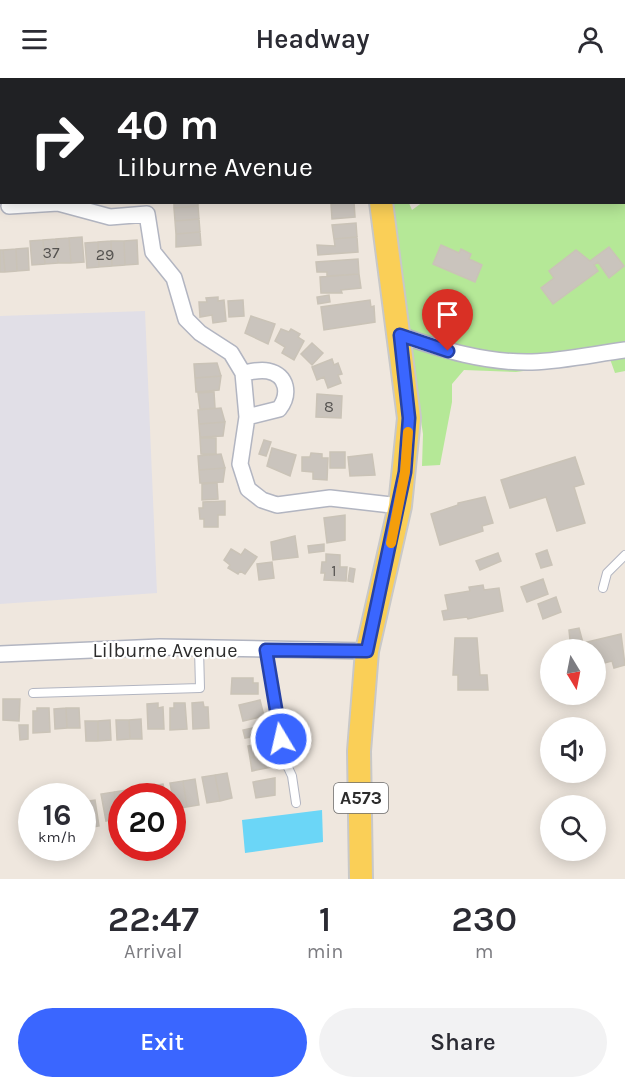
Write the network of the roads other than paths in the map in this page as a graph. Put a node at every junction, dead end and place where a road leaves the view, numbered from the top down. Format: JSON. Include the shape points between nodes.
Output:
{"nodes":[{"id":1,"x":9,"y":204,"type":"edge"},
{"id":2,"x":62,"y":204,"type":"edge"},
{"id":3,"x":381,"y":204,"type":"edge"},
{"id":4,"x":146,"y":208,"type":"edge"},
{"id":5,"x":10,"y":222,"type":"dead end"},
{"id":6,"x":400,"y":335,"type":"junction"},
{"id":7,"x":625,"y":350,"type":"edge"},
{"id":8,"x":243,"y":373,"type":"junction"},
{"id":9,"x":247,"y":417,"type":"junction"},
{"id":10,"x":400,"y":506,"type":"junction"},
{"id":11,"x":625,"y":555,"type":"edge"},
{"id":12,"x":603,"y":588,"type":"dead end"},
{"id":13,"x":199,"y":648,"type":"junction"},
{"id":14,"x":266,"y":650,"type":"junction"},
{"id":15,"x":367,"y":651,"type":"junction"},
{"id":16,"x":0,"y":654,"type":"edge"},
{"id":17,"x":33,"y":693,"type":"dead end"},
{"id":18,"x":296,"y":803,"type":"dead end"},
{"id":19,"x":361,"y":879,"type":"edge"}],
"edges":[{"from":1,"to":5,"type":"street"},
{"from":2,"to":4,"type":"street","via":[[104,216]]},
{"from":3,"to":6,"type":"main road","number":"A573"},
{"from":4,"to":8,"type":"street","via":[[149,241],[174,278],[186,319],[231,353]]},
{"from":6,"to":7,"type":"street","via":[[485,359],[532,362]]},
{"from":6,"to":10,"type":"main road","number":"A573","via":[[409,418]]},
{"from":8,"to":9,"type":"street"},
{"from":8,"to":9,"type":"street","via":[[267,371],[282,378],[286,385],[279,409]]},
{"from":9,"to":10,"type":"street","via":[[241,472],[248,489],[261,500],[286,505],[330,498]]},
{"from":10,"to":15,"type":"main road","number":"A573"},
{"from":11,"to":12,"type":"lane","via":[[607,573]]},
{"from":13,"to":14,"type":"street","name":"Lilburne Avenue"},
{"from":13,"to":16,"type":"street","name":"Lilburne Avenue"},
{"from":13,"to":17,"type":"lane","via":[[200,688]]},
{"from":14,"to":15,"type":"street","name":"Lilburne Avenue"},
{"from":14,"to":18,"type":"lane"},
{"from":15,"to":19,"type":"main road","number":"A573","via":[[359,751]]}]}
